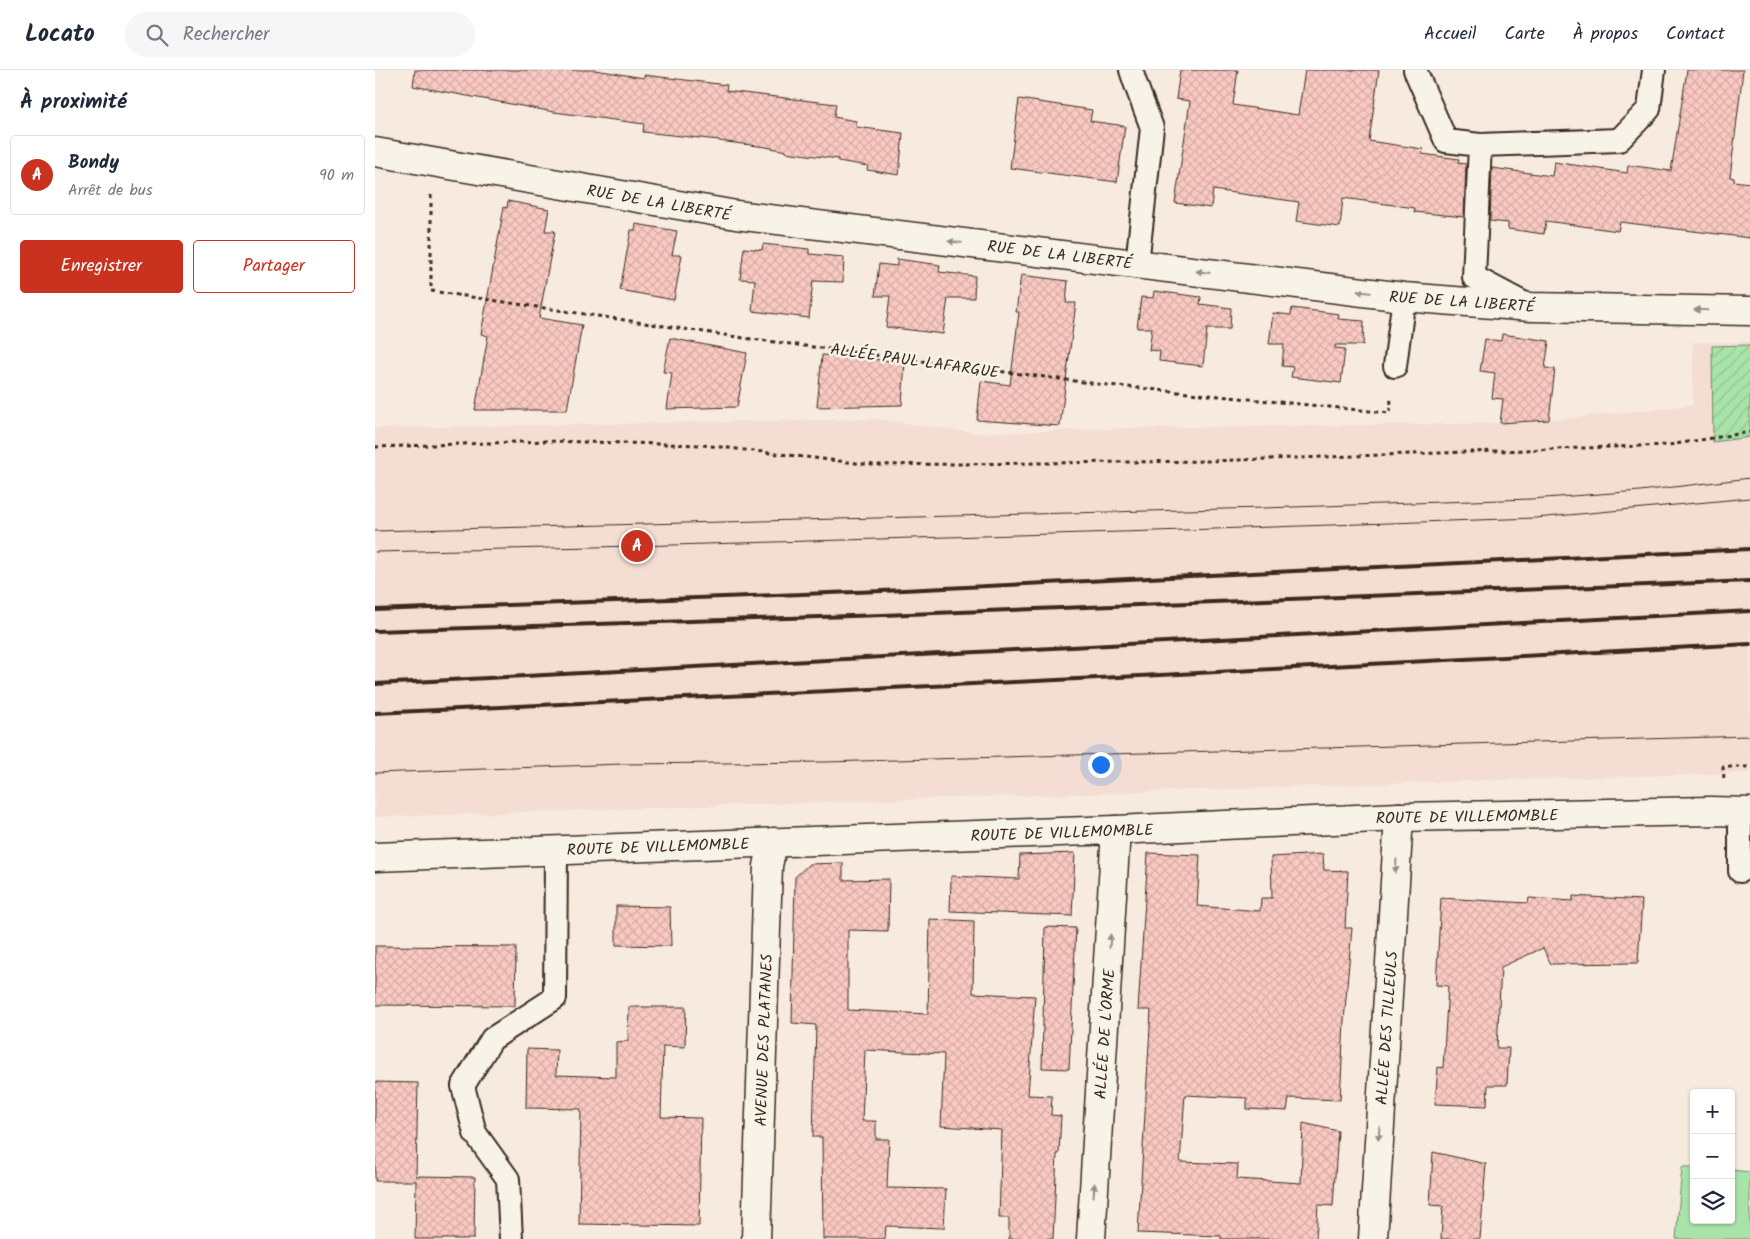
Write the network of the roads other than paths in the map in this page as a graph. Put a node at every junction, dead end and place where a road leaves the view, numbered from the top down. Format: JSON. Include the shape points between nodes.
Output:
{"nodes":[{"id":1,"x":1131,"y":70,"type":"edge"},
{"id":2,"x":1415,"y":70,"type":"edge"},
{"id":3,"x":1654,"y":70,"type":"edge"},
{"id":4,"x":1480,"y":145,"type":"junction"},
{"id":5,"x":375,"y":152,"type":"edge"},
{"id":6,"x":1137,"y":264,"type":"junction"},
{"id":7,"x":1404,"y":297,"type":"junction"},
{"id":8,"x":1531,"y":307,"type":"junction"},
{"id":9,"x":1750,"y":311,"type":"edge"},
{"id":10,"x":1395,"y":366,"type":"road end"},
{"id":11,"x":1745,"y":812,"type":"edge"},
{"id":12,"x":1399,"y":817,"type":"junction"},
{"id":13,"x":1116,"y":830,"type":"junction"},
{"id":14,"x":773,"y":842,"type":"junction"},
{"id":15,"x":556,"y":850,"type":"junction"},
{"id":16,"x":375,"y":857,"type":"edge"},
{"id":17,"x":1740,"y":871,"type":"dead end"},
{"id":18,"x":511,"y":1239,"type":"edge"},
{"id":19,"x":756,"y":1239,"type":"edge"},
{"id":20,"x":1091,"y":1239,"type":"edge"},
{"id":21,"x":1373,"y":1239,"type":"edge"}],
"edges":[{"from":1,"to":6,"type":"lane","via":[[1152,128]]},
{"from":2,"to":4,"type":"lane","via":[[1446,141]]},
{"from":3,"to":4,"type":"lane","via":[[1649,109],[1619,140]]},
{"from":4,"to":8,"type":"lane","via":[[1474,277]]},
{"from":6,"to":5,"type":"street","name":"RUE DE LA LIBERTÉ","one_way":true,"via":[[736,215]]},
{"from":7,"to":6,"type":"street","name":"RUE DE LA LIBERTÉ","one_way":true},
{"from":7,"to":8,"type":"street","name":"RUE DE LA LIBERTÉ"},
{"from":7,"to":10,"type":"lane"},
{"from":9,"to":8,"type":"street","name":"RUE DE LA LIBERTÉ","one_way":true},
{"from":11,"to":12,"type":"street","name":"ROUTE DE VILLEMOMBLE"},
{"from":11,"to":17,"type":"lane"},
{"from":12,"to":13,"type":"street","name":"ROUTE DE VILLEMOMBLE"},
{"from":12,"to":21,"type":"street","name":"ALLÉE DES TILLEULS","one_way":true},
{"from":13,"to":14,"type":"street","name":"ROUTE DE VILLEMOMBLE"},
{"from":20,"to":13,"type":"street","name":"ALLÉE DE L'ORME","one_way":true},
{"from":14,"to":15,"type":"street","name":"ROUTE DE VILLEMOMBLE"},
{"from":14,"to":19,"type":"street","name":"AVENUE DES PLATANES","via":[[769,866]]},
{"from":15,"to":16,"type":"street","name":"ROUTE DE VILLEMOMBLE"},
{"from":15,"to":18,"type":"lane","via":[[555,998],[492,1039],[463,1086],[475,1133],[507,1179]]}]}
